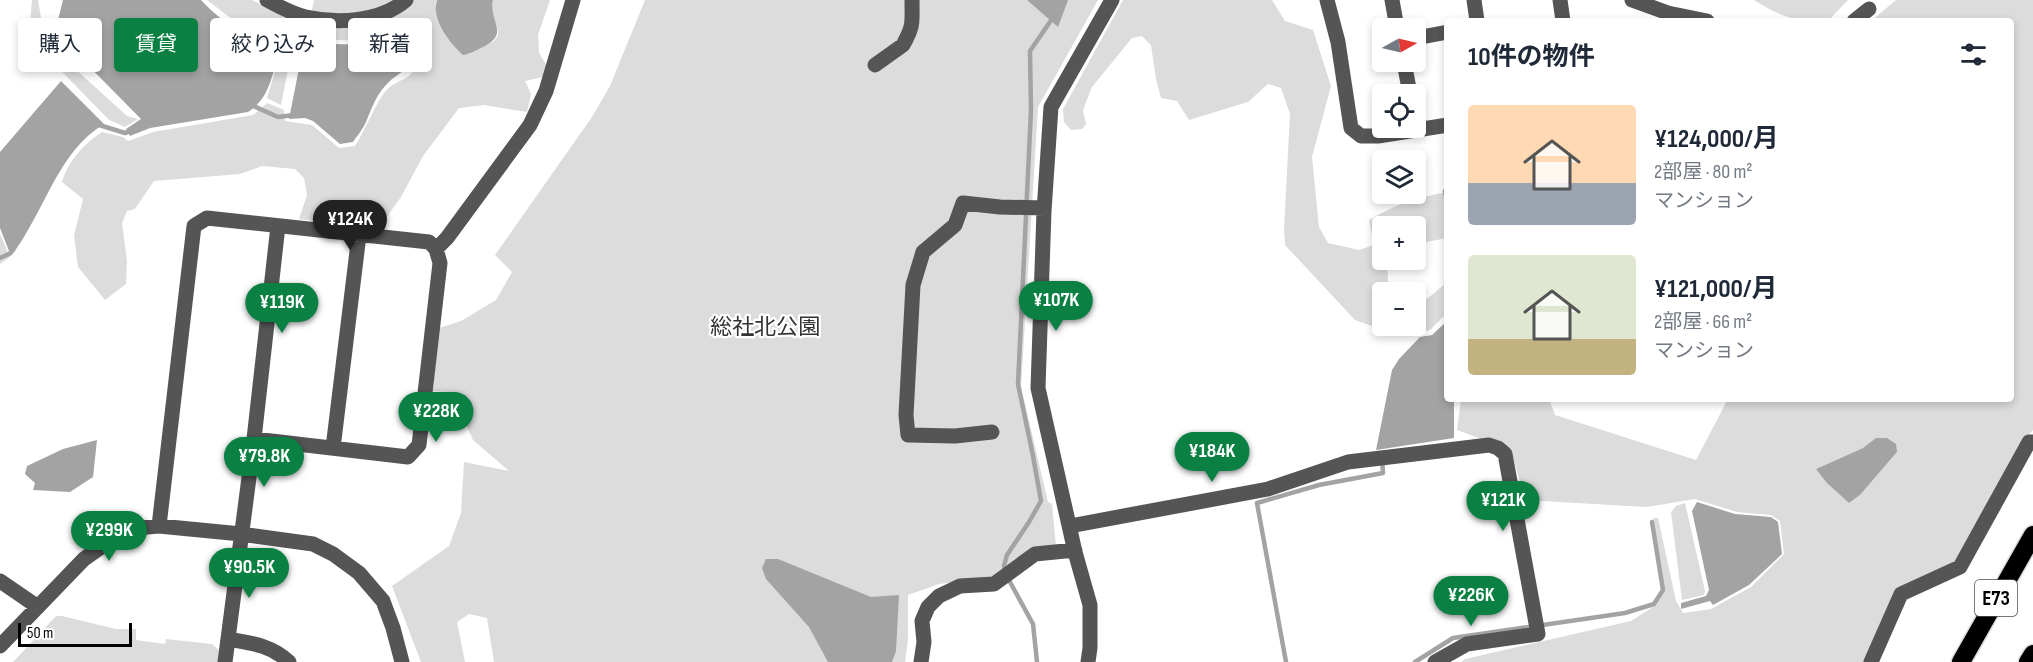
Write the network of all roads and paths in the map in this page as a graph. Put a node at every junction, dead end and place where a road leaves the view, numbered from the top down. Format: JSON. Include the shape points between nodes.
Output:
{"nodes":[{"id":1,"x":267,"y":0,"type":"edge"},
{"id":2,"x":406,"y":0,"type":"edge"},
{"id":3,"x":573,"y":0,"type":"edge"},
{"id":4,"x":912,"y":0,"type":"edge"},
{"id":5,"x":1112,"y":0,"type":"edge"},
{"id":6,"x":1327,"y":0,"type":"edge"},
{"id":7,"x":1392,"y":0,"type":"edge"},
{"id":8,"x":1474,"y":0,"type":"edge"},
{"id":9,"x":1560,"y":0,"type":"edge"},
{"id":10,"x":1632,"y":0,"type":"edge"},
{"id":11,"x":1869,"y":9,"type":"dead end"},
{"id":12,"x":1395,"y":18,"type":"edge"},
{"id":13,"x":1477,"y":18,"type":"edge"},
{"id":14,"x":1563,"y":18,"type":"edge"},
{"id":15,"x":1692,"y":18,"type":"edge"},
{"id":16,"x":1858,"y":18,"type":"edge"},
{"id":17,"x":1444,"y":33,"type":"edge"},
{"id":18,"x":1426,"y":36,"type":"edge"},
{"id":19,"x":875,"y":65,"type":"dead end"},
{"id":20,"x":1444,"y":125,"type":"edge"},
{"id":21,"x":1426,"y":126,"type":"edge"},
{"id":22,"x":1372,"y":136,"type":"edge"},
{"id":23,"x":1032,"y":208,"type":"junction"},
{"id":24,"x":278,"y":226,"type":"junction"},
{"id":25,"x":359,"y":235,"type":"junction"},
{"id":26,"x":436,"y":249,"type":"junction"},
{"id":27,"x":992,"y":432,"type":"dead end"},
{"id":28,"x":254,"y":439,"type":"junction"},
{"id":29,"x":2033,"y":442,"type":"edge"},
{"id":30,"x":333,"y":448,"type":"junction"},
{"id":31,"x":159,"y":526,"type":"junction"},
{"id":32,"x":1070,"y":526,"type":"junction"},
{"id":33,"x":241,"y":534,"type":"junction"},
{"id":34,"x":2033,"y":535,"type":"edge"},
{"id":35,"x":1075,"y":550,"type":"junction"},
{"id":36,"x":0,"y":581,"type":"edge"},
{"id":37,"x":38,"y":607,"type":"junction"},
{"id":38,"x":228,"y":639,"type":"junction"},
{"id":39,"x":0,"y":646,"type":"edge"},
{"id":40,"x":2033,"y":654,"type":"edge"},
{"id":41,"x":225,"y":662,"type":"edge"},
{"id":42,"x":289,"y":662,"type":"edge"},
{"id":43,"x":402,"y":662,"type":"edge"},
{"id":44,"x":921,"y":662,"type":"edge"},
{"id":45,"x":1088,"y":662,"type":"edge"},
{"id":46,"x":1435,"y":662,"type":"edge"},
{"id":47,"x":1871,"y":662,"type":"edge"},
{"id":48,"x":1961,"y":662,"type":"edge"},
{"id":49,"x":2028,"y":662,"type":"edge"}],
"edges":[{"from":1,"to":2,"type":"street","via":[[305,17],[337,21],[370,18]]},
{"from":3,"to":26,"type":"street","via":[[546,91],[530,125]]},
{"from":4,"to":19,"type":"street","via":[[913,27],[903,45]]},
{"from":5,"to":23,"type":"street","via":[[1051,107]]},
{"from":6,"to":22,"type":"street","via":[[1338,42],[1351,128],[1361,136]]},
{"from":7,"to":12,"type":"street"},
{"from":8,"to":13,"type":"street"},
{"from":9,"to":14,"type":"street"},
{"from":10,"to":15,"type":"street"},
{"from":11,"to":16,"type":"street"},
{"from":17,"to":18,"type":"street"},
{"from":20,"to":21,"type":"street"},
{"from":23,"to":27,"type":"street","via":[[963,203],[955,225],[923,252],[913,285],[908,435]]},
{"from":23,"to":32,"type":"street","via":[[1038,388]]},
{"from":24,"to":25,"type":"street"},
{"from":24,"to":28,"type":"street"},
{"from":24,"to":31,"type":"street","via":[[207,218],[194,226]]},
{"from":25,"to":26,"type":"street","via":[[429,242]]},
{"from":25,"to":30,"type":"street"},
{"from":26,"to":30,"type":"street","via":[[440,263],[419,445],[408,457]]},
{"from":28,"to":30,"type":"street"},
{"from":28,"to":33,"type":"street"},
{"from":29,"to":47,"type":"street","via":[[1960,567],[1901,594]]},
{"from":31,"to":33,"type":"street"},
{"from":31,"to":37,"type":"street","via":[[135,528],[114,538],[84,559]]},
{"from":32,"to":35,"type":"street"},
{"from":32,"to":46,"type":"street","via":[[1268,489],[1348,462],[1489,445],[1498,448],[1505,454],[1538,634],[1467,644]]},
{"from":33,"to":38,"type":"street"},
{"from":33,"to":43,"type":"street","via":[[313,544],[359,573],[383,601]]},
{"from":34,"to":48,"type":"highway","number":"E73"},
{"from":35,"to":44,"type":"street","via":[[1035,554],[994,584],[969,584],[939,596],[922,621]]},
{"from":35,"to":45,"type":"street","via":[[1090,605]]},
{"from":36,"to":37,"type":"street"},
{"from":37,"to":39,"type":"street"},
{"from":38,"to":41,"type":"street"},
{"from":38,"to":42,"type":"street","via":[[264,645]]},
{"from":40,"to":49,"type":"highway"}]}
